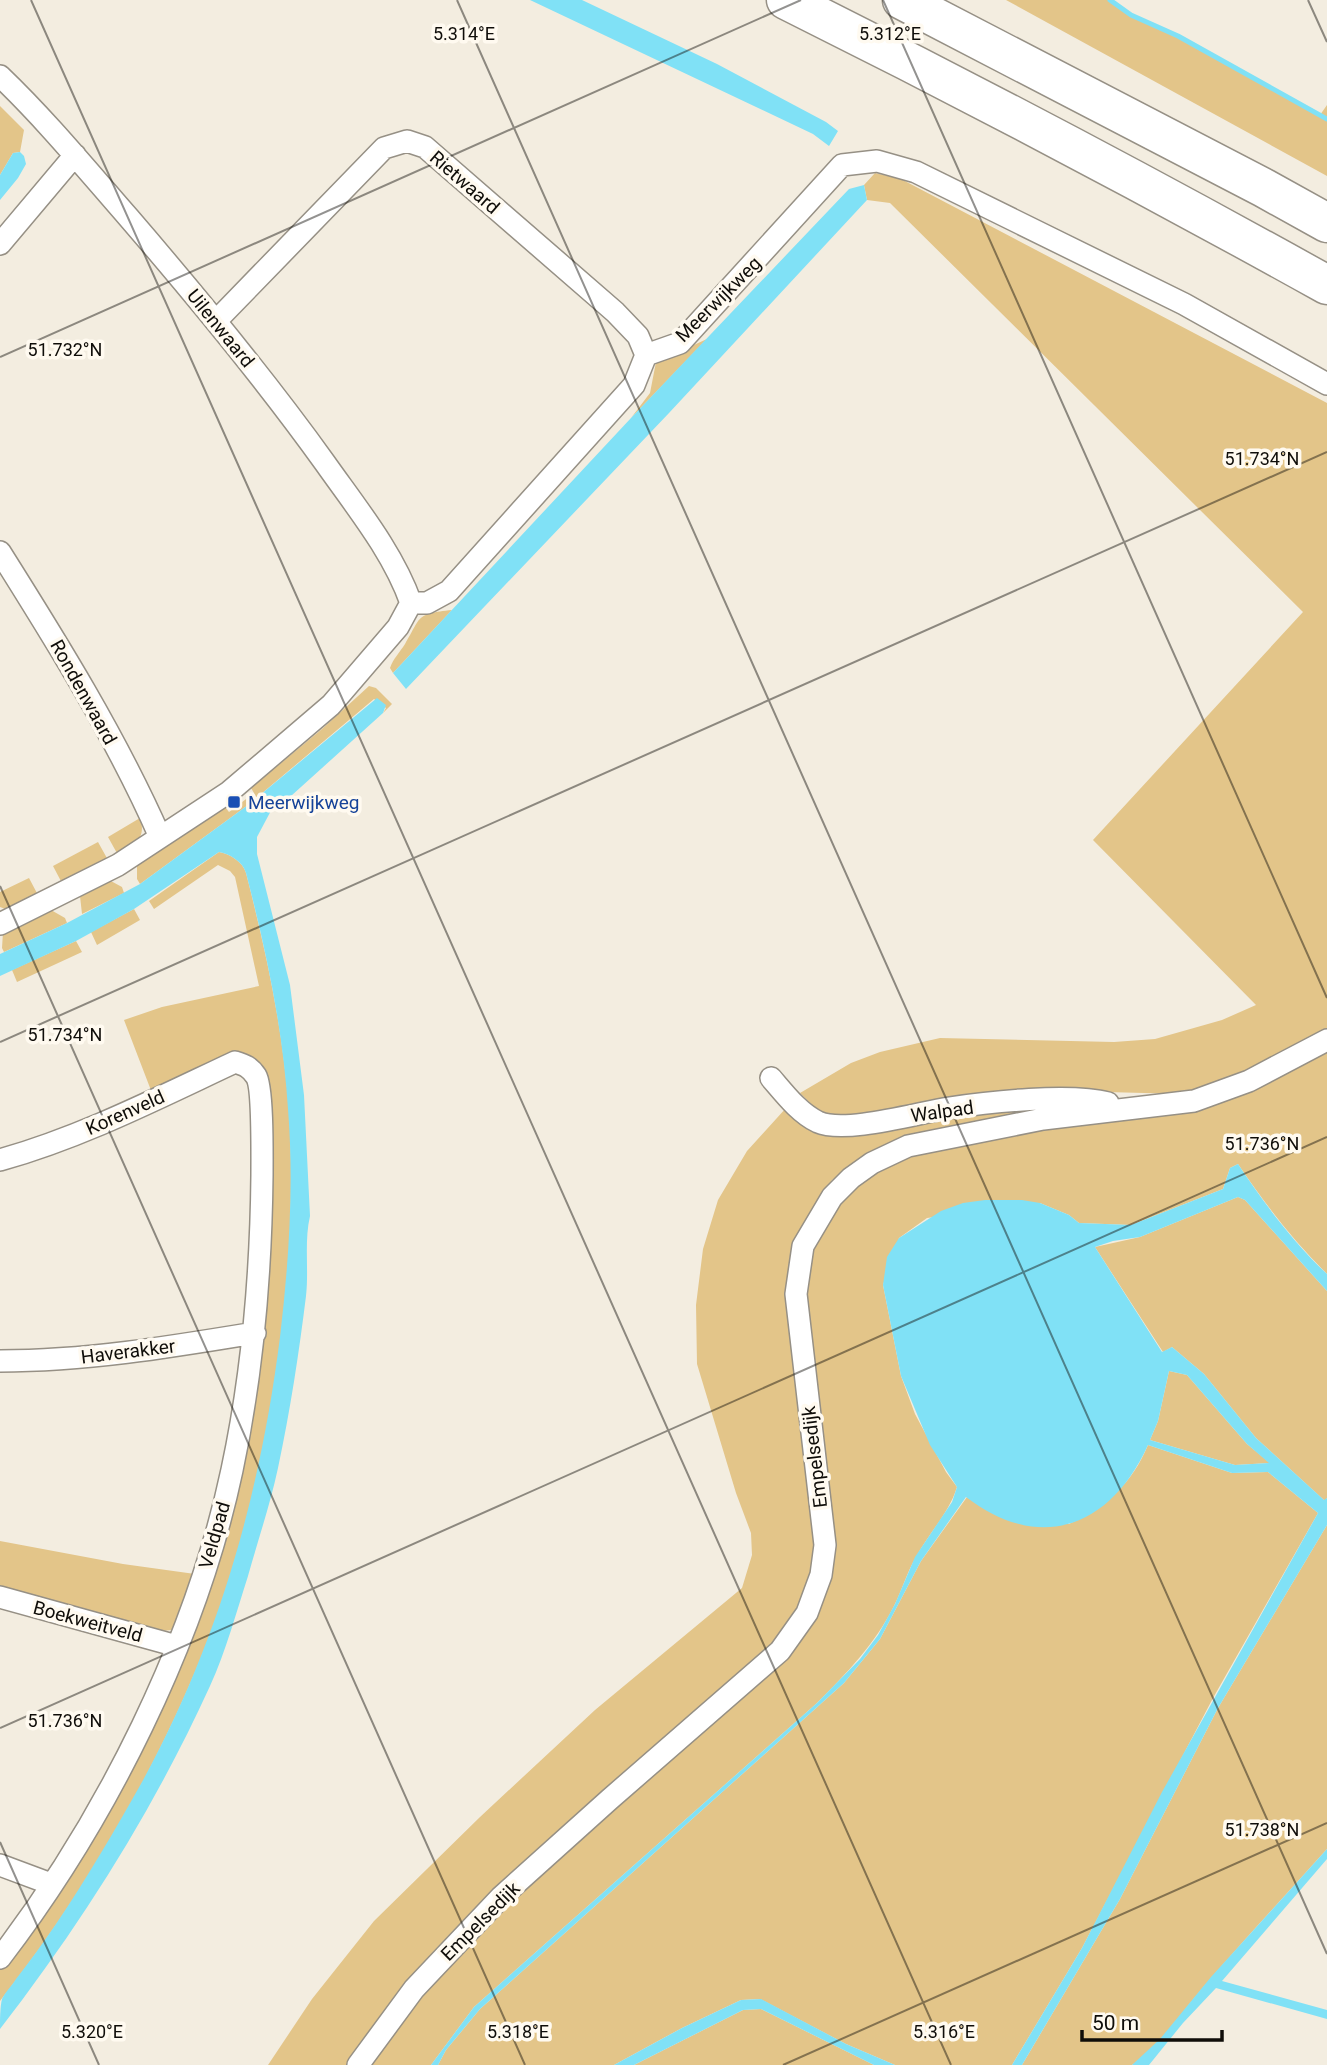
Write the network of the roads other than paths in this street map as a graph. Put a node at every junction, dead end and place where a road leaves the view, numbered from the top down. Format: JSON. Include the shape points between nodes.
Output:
{"nodes":[{"id":1,"x":786,"y":0,"type":"edge"},
{"id":2,"x":902,"y":0,"type":"edge"},
{"id":3,"x":0,"y":76,"type":"edge"},
{"id":4,"x":75,"y":155,"type":"junction"},
{"id":5,"x":1327,"y":223,"type":"edge"},
{"id":6,"x":0,"y":244,"type":"edge"},
{"id":7,"x":1327,"y":285,"type":"edge"},
{"id":8,"x":217,"y":320,"type":"junction"},
{"id":9,"x":646,"y":355,"type":"junction"},
{"id":10,"x":1327,"y":384,"type":"edge"},
{"id":11,"x":0,"y":552,"type":"edge"},
{"id":12,"x":411,"y":603,"type":"junction"},
{"id":13,"x":160,"y":837,"type":"junction"},
{"id":14,"x":0,"y":924,"type":"edge"},
{"id":15,"x":1327,"y":1040,"type":"edge"},
{"id":16,"x":248,"y":1066,"type":"joint"},
{"id":17,"x":771,"y":1078,"type":"dead end"},
{"id":18,"x":1131,"y":1109,"type":"junction"},
{"id":19,"x":0,"y":1160,"type":"edge"},
{"id":20,"x":255,"y":1332,"type":"junction"},
{"id":21,"x":0,"y":1360,"type":"edge"},
{"id":22,"x":0,"y":1597,"type":"edge"},
{"id":23,"x":177,"y":1646,"type":"junction"},
{"id":24,"x":0,"y":1865,"type":"edge"},
{"id":25,"x":51,"y":1884,"type":"junction"},
{"id":26,"x":0,"y":1958,"type":"edge"},
{"id":27,"x":358,"y":2065,"type":"edge"}],
"edges":[{"from":1,"to":7,"type":"highway"},
{"from":2,"to":5,"type":"highway"},
{"from":3,"to":4,"type":"street","name":"Uilenwaard"},
{"from":4,"to":6,"type":"street"},
{"from":4,"to":8,"type":"street","name":"Uilenwaard"},
{"from":8,"to":9,"type":"street","name":"Rietwaard","via":[[384,148],[407,141],[425,147],[615,312],[638,336]]},
{"from":8,"to":12,"type":"street","name":"Uilenwaard","via":[[370,528],[403,579]]},
{"from":9,"to":10,"type":"street","name":"Meerwijkweg","via":[[680,342],[842,165],[877,161],[916,172],[1184,304]]},
{"from":9,"to":12,"type":"street","via":[[634,386],[449,591],[427,603]]},
{"from":11,"to":13,"type":"street","name":"Rondenwaard","via":[[73,667]]},
{"from":12,"to":13,"type":"street","via":[[398,627],[331,705],[229,792]]},
{"from":13,"to":14,"type":"street","via":[[118,865]]},
{"from":15,"to":18,"type":"street","name":"Empelsedijk","via":[[1249,1081],[1194,1101]]},
{"from":16,"to":19,"type":"street","name":"Korenveld","via":[[235,1062],[133,1111]]},
{"from":16,"to":20,"type":"street","name":"Veldpad","via":[[258,1079],[262,1160]]},
{"from":17,"to":18,"type":"street","name":"Walpad","via":[[808,1115],[839,1127],[1011,1102],[1102,1101]]},
{"from":18,"to":27,"type":"street","name":"Empelsedijk","via":[[1043,1119],[908,1146],[861,1170],[832,1197],[803,1246],[796,1294],[825,1545],[821,1574],[807,1613],[780,1651],[501,1897],[414,1989]]},
{"from":20,"to":21,"type":"street","name":"Haverakker","via":[[154,1350]]},
{"from":20,"to":23,"type":"street","name":"Veldpad","via":[[232,1471]]},
{"from":22,"to":23,"type":"street","name":"Boekweitveld"},
{"from":23,"to":25,"type":"street","name":"Veldpad","via":[[146,1719]]},
{"from":24,"to":25,"type":"street"},
{"from":25,"to":26,"type":"street","name":"Veldpad"}]}
